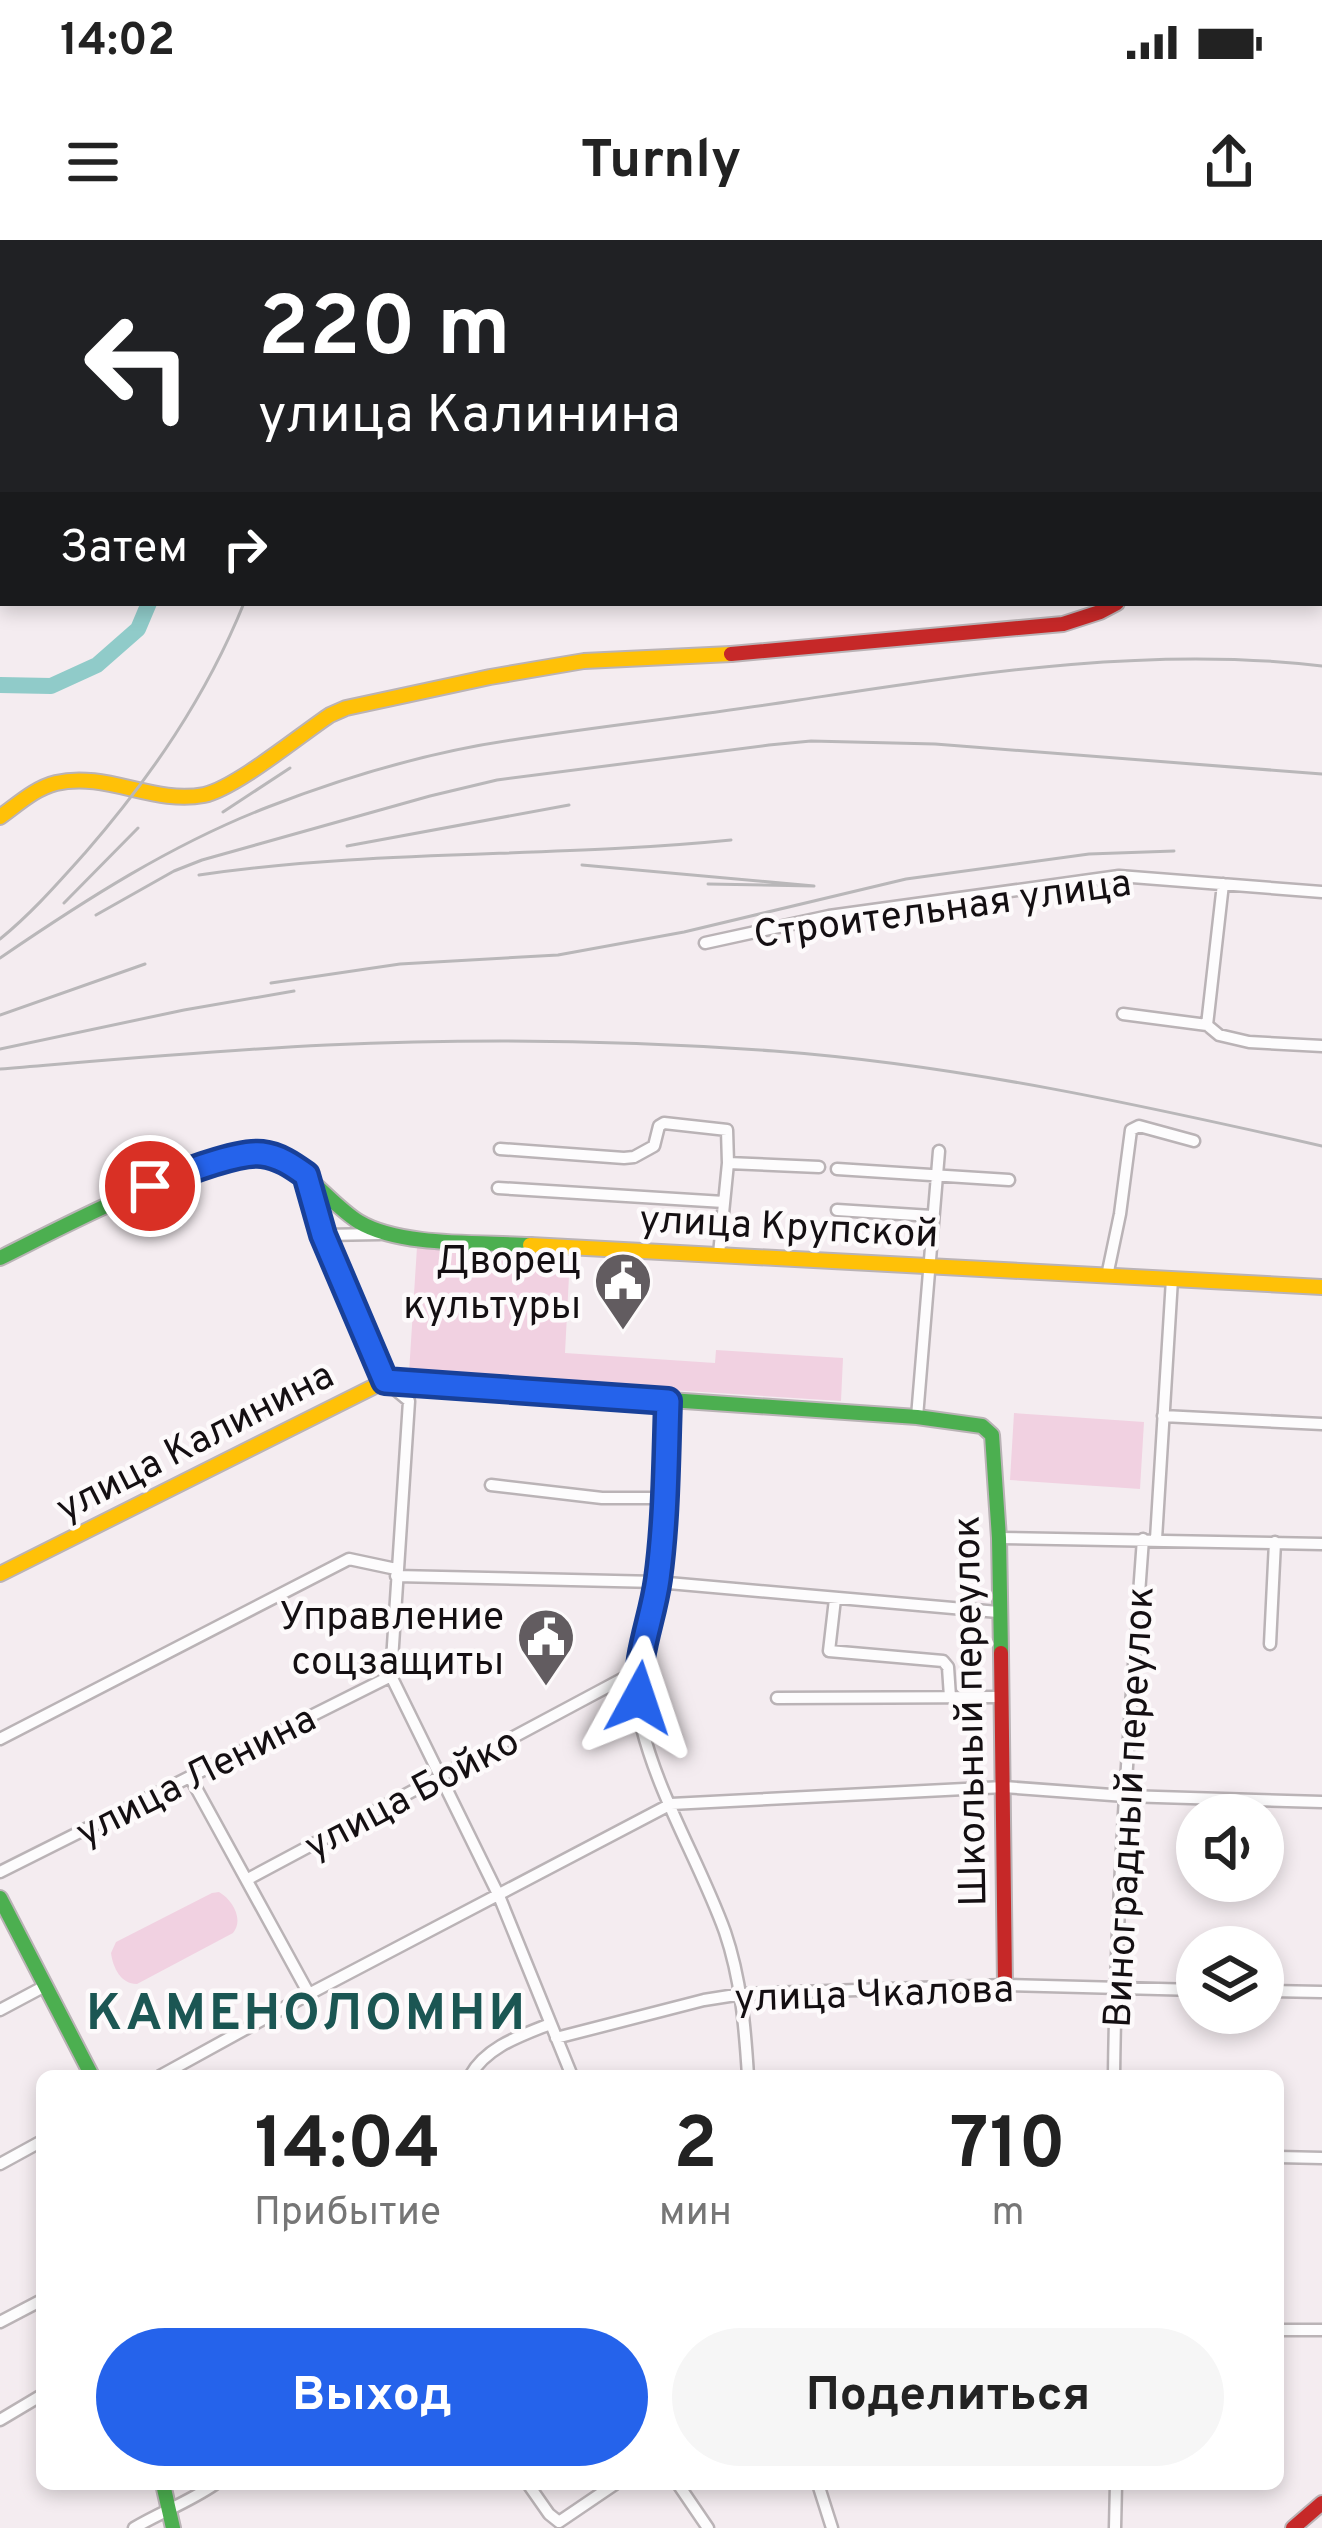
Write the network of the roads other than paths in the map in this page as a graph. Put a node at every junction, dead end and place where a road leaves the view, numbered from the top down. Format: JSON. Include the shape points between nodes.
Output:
{"nodes":[{"id":1,"x":1111,"y":606,"type":"edge"},
{"id":2,"x":0,"y":817,"type":"edge"},
{"id":3,"x":1223,"y":884,"type":"junction"},
{"id":4,"x":1322,"y":892,"type":"edge"},
{"id":5,"x":705,"y":943,"type":"dead end"},
{"id":6,"x":1123,"y":1015,"type":"dead end"},
{"id":7,"x":1207,"y":1025,"type":"junction"},
{"id":8,"x":1322,"y":1046,"type":"edge"},
{"id":9,"x":1194,"y":1141,"type":"dead end"},
{"id":10,"x":500,"y":1149,"type":"dead end"},
{"id":11,"x":939,"y":1151,"type":"dead end"},
{"id":12,"x":728,"y":1163,"type":"junction"},
{"id":13,"x":819,"y":1167,"type":"dead end"},
{"id":14,"x":837,"y":1169,"type":"dead end"},
{"id":15,"x":306,"y":1175,"type":"junction"},
{"id":16,"x":936,"y":1176,"type":"junction"},
{"id":17,"x":1009,"y":1180,"type":"dead end"},
{"id":18,"x":498,"y":1188,"type":"dead end"},
{"id":19,"x":724,"y":1202,"type":"junction"},
{"id":20,"x":837,"y":1210,"type":"dead end"},
{"id":21,"x":932,"y":1216,"type":"junction"},
{"id":22,"x":383,"y":1234,"type":"junction"},
{"id":23,"x":323,"y":1235,"type":"junction"},
{"id":24,"x":719,"y":1254,"type":"junction"},
{"id":25,"x":0,"y":1258,"type":"edge"},
{"id":26,"x":928,"y":1265,"type":"junction"},
{"id":27,"x":1107,"y":1276,"type":"junction"},
{"id":28,"x":1172,"y":1280,"type":"junction"},
{"id":29,"x":1322,"y":1287,"type":"edge"},
{"id":30,"x":385,"y":1381,"type":"junction"},
{"id":31,"x":668,"y":1401,"type":"junction"},
{"id":32,"x":1163,"y":1416,"type":"junction"},
{"id":33,"x":916,"y":1417,"type":"junction"},
{"id":34,"x":1322,"y":1424,"type":"edge"},
{"id":35,"x":992,"y":1435,"type":"joint"},
{"id":36,"x":491,"y":1485,"type":"dead end"},
{"id":37,"x":665,"y":1498,"type":"junction"},
{"id":38,"x":999,"y":1538,"type":"junction"},
{"id":39,"x":1149,"y":1539,"type":"junction"},
{"id":40,"x":1275,"y":1542,"type":"junction"},
{"id":41,"x":1322,"y":1544,"type":"edge"},
{"id":42,"x":396,"y":1573,"type":"junction"},
{"id":43,"x":0,"y":1574,"type":"edge"},
{"id":44,"x":657,"y":1582,"type":"junction"},
{"id":45,"x":835,"y":1599,"type":"junction"},
{"id":46,"x":998,"y":1612,"type":"junction"},
{"id":47,"x":1270,"y":1644,"type":"dead end"},
{"id":48,"x":637,"y":1671,"type":"junction"},
{"id":49,"x":391,"y":1676,"type":"junction"},
{"id":50,"x":950,"y":1697,"type":"junction"},
{"id":51,"x":1000,"y":1697,"type":"junction"},
{"id":52,"x":777,"y":1698,"type":"dead end"},
{"id":53,"x":0,"y":1739,"type":"edge"},
{"id":54,"x":440,"y":1776,"type":"junction"},
{"id":55,"x":190,"y":1777,"type":"junction"},
{"id":56,"x":1004,"y":1786,"type":"junction"},
{"id":57,"x":1125,"y":1796,"type":"junction"},
{"id":58,"x":1322,"y":1802,"type":"edge"},
{"id":59,"x":671,"y":1804,"type":"junction"},
{"id":60,"x":0,"y":1873,"type":"edge"},
{"id":61,"x":248,"y":1879,"type":"junction"},
{"id":62,"x":499,"y":1896,"type":"junction"},
{"id":63,"x":0,"y":1898,"type":"edge"},
{"id":64,"x":1005,"y":1985,"type":"junction"},
{"id":65,"x":45,"y":1986,"type":"junction"},
{"id":66,"x":1114,"y":1990,"type":"junction"},
{"id":67,"x":1176,"y":1990,"type":"edge"},
{"id":68,"x":1284,"y":1991,"type":"edge"},
{"id":69,"x":1322,"y":1992,"type":"edge"},
{"id":70,"x":309,"y":1994,"type":"junction"},
{"id":71,"x":742,"y":1994,"type":"junction"},
{"id":72,"x":0,"y":2010,"type":"edge"},
{"id":73,"x":550,"y":2024,"type":"junction"},
{"id":74,"x":556,"y":2038,"type":"junction"},
{"id":75,"x":89,"y":2070,"type":"edge"},
{"id":76,"x":171,"y":2070,"type":"edge"},
{"id":77,"x":473,"y":2070,"type":"edge"},
{"id":78,"x":569,"y":2070,"type":"edge"},
{"id":79,"x":748,"y":2070,"type":"edge"},
{"id":80,"x":1114,"y":2070,"type":"edge"},
{"id":81,"x":36,"y":2144,"type":"edge"},
{"id":82,"x":1284,"y":2157,"type":"edge"},
{"id":83,"x":1322,"y":2158,"type":"edge"},
{"id":84,"x":0,"y":2164,"type":"edge"},
{"id":85,"x":36,"y":2303,"type":"edge"},
{"id":86,"x":0,"y":2322,"type":"edge"},
{"id":87,"x":1284,"y":2330,"type":"edge"},
{"id":88,"x":1322,"y":2330,"type":"edge"},
{"id":89,"x":36,"y":2399,"type":"edge"},
{"id":90,"x":0,"y":2420,"type":"edge"},
{"id":91,"x":165,"y":2490,"type":"edge"},
{"id":92,"x":207,"y":2490,"type":"edge"},
{"id":93,"x":532,"y":2490,"type":"edge"},
{"id":94,"x":606,"y":2490,"type":"edge"},
{"id":95,"x":682,"y":2490,"type":"edge"},
{"id":96,"x":820,"y":2490,"type":"edge"},
{"id":97,"x":1116,"y":2490,"type":"edge"},
{"id":98,"x":1322,"y":2504,"type":"edge"},
{"id":99,"x":167,"y":2509,"type":"junction"},
{"id":100,"x":134,"y":2528,"type":"edge"},
{"id":101,"x":173,"y":2528,"type":"edge"},
{"id":102,"x":708,"y":2528,"type":"edge"},
{"id":103,"x":832,"y":2528,"type":"edge"},
{"id":104,"x":1115,"y":2528,"type":"edge"},
{"id":105,"x":1293,"y":2528,"type":"edge"}],
"edges":[{"from":1,"to":2,"type":"street","via":[[1042,627],[584,661],[490,676],[346,708],[208,794],[174,798],[106,782],[59,782]]},
{"from":3,"to":4,"type":"street","name":"Строительная улица"},
{"from":3,"to":5,"type":"street","name":"Строительная улица","via":[[1091,878],[829,916]]},
{"from":3,"to":7,"type":"street"},
{"from":6,"to":7,"type":"street"},
{"from":7,"to":8,"type":"street","via":[[1249,1042]]},
{"from":9,"to":27,"type":"street","via":[[1131,1130]]},
{"from":10,"to":12,"type":"street","via":[[634,1157],[653,1146],[664,1123],[727,1130]]},
{"from":11,"to":16,"type":"street"},
{"from":12,"to":13,"type":"street"},
{"from":12,"to":19,"type":"street"},
{"from":14,"to":16,"type":"street"},
{"from":15,"to":22,"type":"street","name":"улица Крупской"},
{"from":15,"to":23,"type":"street"},
{"from":15,"to":25,"type":"street","name":"улица Крупской","via":[[253,1153],[104,1205]]},
{"from":16,"to":17,"type":"street"},
{"from":16,"to":21,"type":"street"},
{"from":18,"to":19,"type":"street"},
{"from":19,"to":24,"type":"street"},
{"from":20,"to":21,"type":"street"},
{"from":21,"to":26,"type":"street"},
{"from":22,"to":23,"type":"street"},
{"from":22,"to":24,"type":"street","name":"улица Крупской"},
{"from":23,"to":30,"type":"street"},
{"from":24,"to":26,"type":"street","name":"улица Крупской"},
{"from":26,"to":27,"type":"street","name":"улица Крупской"},
{"from":26,"to":33,"type":"street"},
{"from":27,"to":28,"type":"street","name":"улица Крупской"},
{"from":28,"to":29,"type":"street","name":"улица Крупской"},
{"from":28,"to":32,"type":"street","name":"Виноградный переулок"},
{"from":30,"to":31,"type":"street","name":"улица Калинина"},
{"from":30,"to":42,"type":"street","via":[[409,1401]]},
{"from":30,"to":43,"type":"street","name":"улица Калинина"},
{"from":31,"to":33,"type":"street","name":"улица Калинина"},
{"from":31,"to":37,"type":"street"},
{"from":32,"to":34,"type":"street"},
{"from":32,"to":39,"type":"street","name":"Виноградный переулок"},
{"from":33,"to":35,"type":"street","name":"улица Калинина","via":[[982,1426]]},
{"from":35,"to":38,"type":"street","name":"Школьный переулок"},
{"from":36,"to":37,"type":"street"},
{"from":37,"to":44,"type":"street"},
{"from":38,"to":39,"type":"street"},
{"from":38,"to":46,"type":"street","name":"Школьный переулок"},
{"from":39,"to":40,"type":"street"},
{"from":39,"to":57,"type":"street","name":"Виноградный переулок"},
{"from":40,"to":41,"type":"street"},
{"from":40,"to":47,"type":"street"},
{"from":42,"to":44,"type":"street"},
{"from":42,"to":49,"type":"street"},
{"from":42,"to":53,"type":"street","via":[[349,1559]]},
{"from":44,"to":45,"type":"street"},
{"from":44,"to":48,"type":"street"},
{"from":45,"to":46,"type":"street"},
{"from":45,"to":50,"type":"street","via":[[829,1651],[943,1661]]},
{"from":46,"to":51,"type":"street","name":"Школьный переулок"},
{"from":48,"to":54,"type":"street","name":"улица Бойко"},
{"from":48,"to":59,"type":"street","via":[[641,1725]]},
{"from":49,"to":54,"type":"street"},
{"from":49,"to":55,"type":"street","name":"улица Ленина"},
{"from":50,"to":51,"type":"street"},
{"from":50,"to":52,"type":"street"},
{"from":51,"to":56,"type":"street","name":"Школьный переулок"},
{"from":54,"to":61,"type":"street","name":"улица Бойко"},
{"from":54,"to":62,"type":"street"},
{"from":55,"to":60,"type":"street","name":"улица Ленина"},
{"from":55,"to":61,"type":"street"},
{"from":56,"to":57,"type":"street"},
{"from":56,"to":59,"type":"street"},
{"from":56,"to":64,"type":"street","name":"Школьный переулок"},
{"from":57,"to":58,"type":"street"},
{"from":57,"to":66,"type":"street","name":"Виноградный переулок"},
{"from":59,"to":62,"type":"street"},
{"from":59,"to":71,"type":"street"},
{"from":61,"to":70,"type":"street"},
{"from":62,"to":70,"type":"street"},
{"from":62,"to":73,"type":"street"},
{"from":63,"to":65,"type":"street"},
{"from":64,"to":66,"type":"street","name":"улица Чкалова"},
{"from":64,"to":71,"type":"street","name":"улица Чкалова"},
{"from":65,"to":72,"type":"street"},
{"from":65,"to":75,"type":"street"},
{"from":66,"to":67,"type":"street","name":"улица Чкалова"},
{"from":66,"to":80,"type":"street","name":"Виноградный переулок"},
{"from":68,"to":69,"type":"street"},
{"from":70,"to":76,"type":"street"},
{"from":71,"to":74,"type":"street","name":"улица Чкалова"},
{"from":71,"to":79,"type":"street"},
{"from":73,"to":74,"type":"street"},
{"from":73,"to":77,"type":"street","via":[[511,2040]]},
{"from":74,"to":78,"type":"street"},
{"from":81,"to":84,"type":"street"},
{"from":82,"to":83,"type":"street"},
{"from":85,"to":86,"type":"street"},
{"from":87,"to":88,"type":"street"},
{"from":89,"to":90,"type":"street"},
{"from":91,"to":99,"type":"street"},
{"from":92,"to":99,"type":"street"},
{"from":93,"to":94,"type":"street","via":[[560,2522]]},
{"from":95,"to":102,"type":"street"},
{"from":96,"to":103,"type":"street"},
{"from":97,"to":104,"type":"street"},
{"from":98,"to":105,"type":"street"},
{"from":99,"to":100,"type":"street"},
{"from":99,"to":101,"type":"street"}]}
